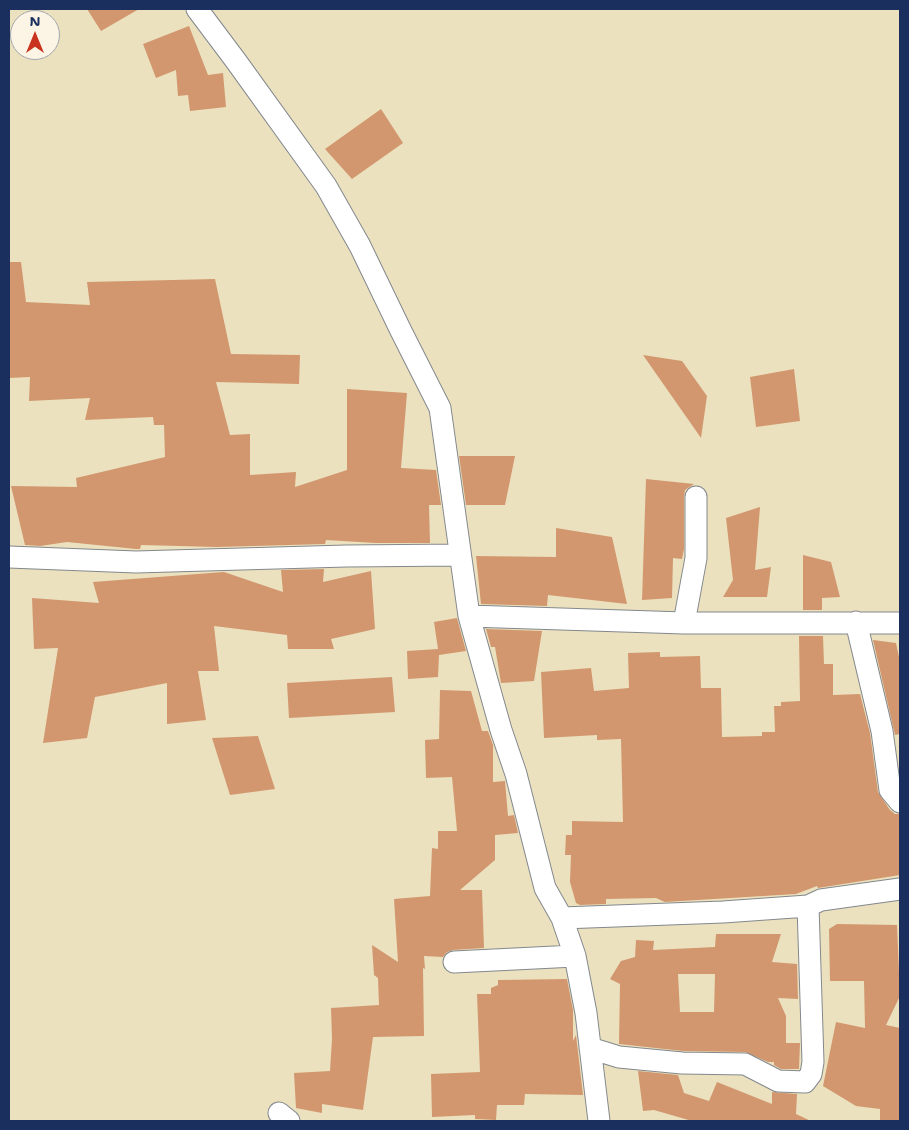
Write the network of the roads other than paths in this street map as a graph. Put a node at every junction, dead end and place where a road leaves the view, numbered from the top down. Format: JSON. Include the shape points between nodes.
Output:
{"nodes":[{"id":1,"x":197,"y":9,"type":"edge"},
{"id":2,"x":696,"y":497,"type":"dead end"},
{"id":3,"x":460,"y":555,"type":"junction"},
{"id":4,"x":9,"y":557,"type":"edge"},
{"id":5,"x":469,"y":616,"type":"junction"},
{"id":6,"x":856,"y":622,"type":"junction"},
{"id":7,"x":684,"y":623,"type":"junction"},
{"id":8,"x":900,"y":623,"type":"edge"},
{"id":9,"x":900,"y":802,"type":"edge"},
{"id":10,"x":900,"y":889,"type":"edge"},
{"id":11,"x":808,"y":906,"type":"junction"},
{"id":12,"x":562,"y":918,"type":"junction"},
{"id":13,"x":575,"y":956,"type":"junction"},
{"id":14,"x":454,"y":962,"type":"dead end"},
{"id":15,"x":590,"y":1048,"type":"junction"},
{"id":16,"x":599,"y":1121,"type":"edge"}],
"edges":[{"from":1,"to":3,"type":"street","via":[[326,186],[360,246],[440,408]]},
{"from":2,"to":7,"type":"street","via":[[696,558]]},
{"from":3,"to":4,"type":"street","via":[[136,562]]},
{"from":3,"to":5,"type":"street"},
{"from":5,"to":7,"type":"street"},
{"from":5,"to":12,"type":"street","via":[[516,774],[545,888]]},
{"from":6,"to":7,"type":"street"},
{"from":6,"to":8,"type":"street"},
{"from":6,"to":9,"type":"street","via":[[882,731],[890,790]]},
{"from":10,"to":11,"type":"street","via":[[820,900]]},
{"from":11,"to":12,"type":"street"},
{"from":11,"to":15,"type":"street","via":[[813,1062],[811,1074],[805,1082],[778,1081],[745,1064],[619,1057]]},
{"from":12,"to":13,"type":"street"},
{"from":13,"to":14,"type":"street"},
{"from":13,"to":15,"type":"street"},
{"from":15,"to":16,"type":"street"}]}
